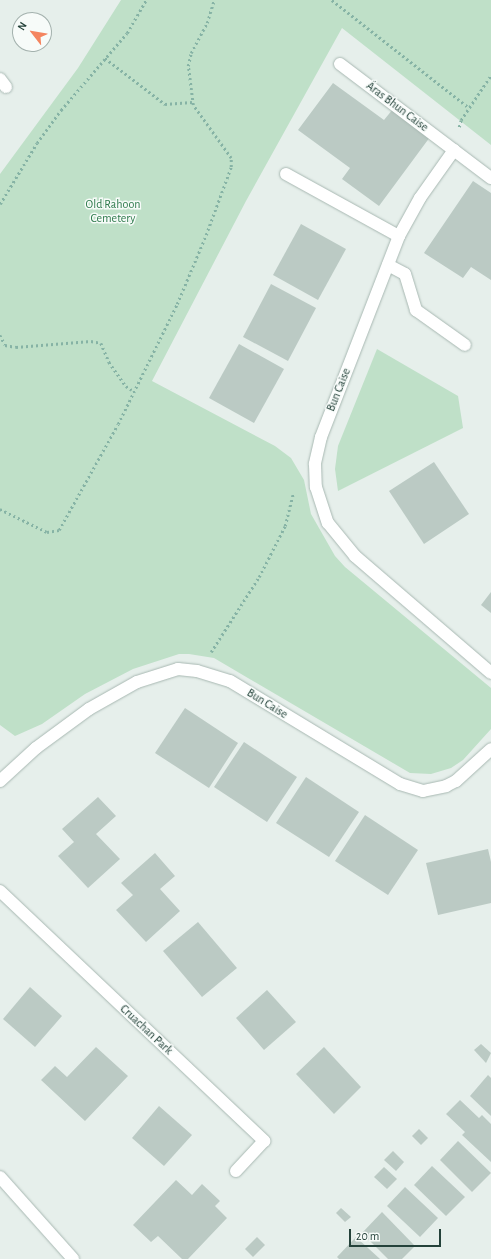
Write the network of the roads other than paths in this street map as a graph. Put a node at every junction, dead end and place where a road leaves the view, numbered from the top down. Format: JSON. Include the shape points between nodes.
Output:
{"nodes":[{"id":1,"x":340,"y":64,"type":"dead end"},
{"id":2,"x":454,"y":150,"type":"junction"},
{"id":3,"x":286,"y":174,"type":"dead end"},
{"id":4,"x":491,"y":178,"type":"edge"},
{"id":5,"x":399,"y":236,"type":"junction"},
{"id":6,"x":388,"y":265,"type":"junction"},
{"id":7,"x":466,"y":345,"type":"dead end"},
{"id":8,"x":491,"y":672,"type":"edge"},
{"id":9,"x":491,"y":749,"type":"edge"},
{"id":10,"x":0,"y":781,"type":"edge"},
{"id":11,"x":0,"y":891,"type":"edge"},
{"id":12,"x":236,"y":1171,"type":"dead end"},
{"id":13,"x":0,"y":1177,"type":"edge"},
{"id":14,"x":73,"y":1259,"type":"edge"}],
"edges":[{"from":1,"to":2,"type":"street","name":"Áras Bhun Caise"},
{"from":2,"to":4,"type":"street","name":"Áras Bhun Caise"},
{"from":2,"to":5,"type":"street","via":[[420,198]]},
{"from":3,"to":5,"type":"street"},
{"from":5,"to":6,"type":"street"},
{"from":6,"to":7,"type":"street","via":[[405,274],[416,310]]},
{"from":6,"to":8,"type":"street","name":"Bun Caise","via":[[320,436],[315,464],[316,486],[328,523],[355,556]]},
{"from":9,"to":10,"type":"street","name":"Bun Caise","via":[[456,781],[434,790],[417,790],[400,784],[230,681],[197,670],[178,669],[136,682],[68,723]]},
{"from":11,"to":12,"type":"street","name":"Cruachan Park","via":[[264,1141]]},
{"from":13,"to":14,"type":"street"}]}
